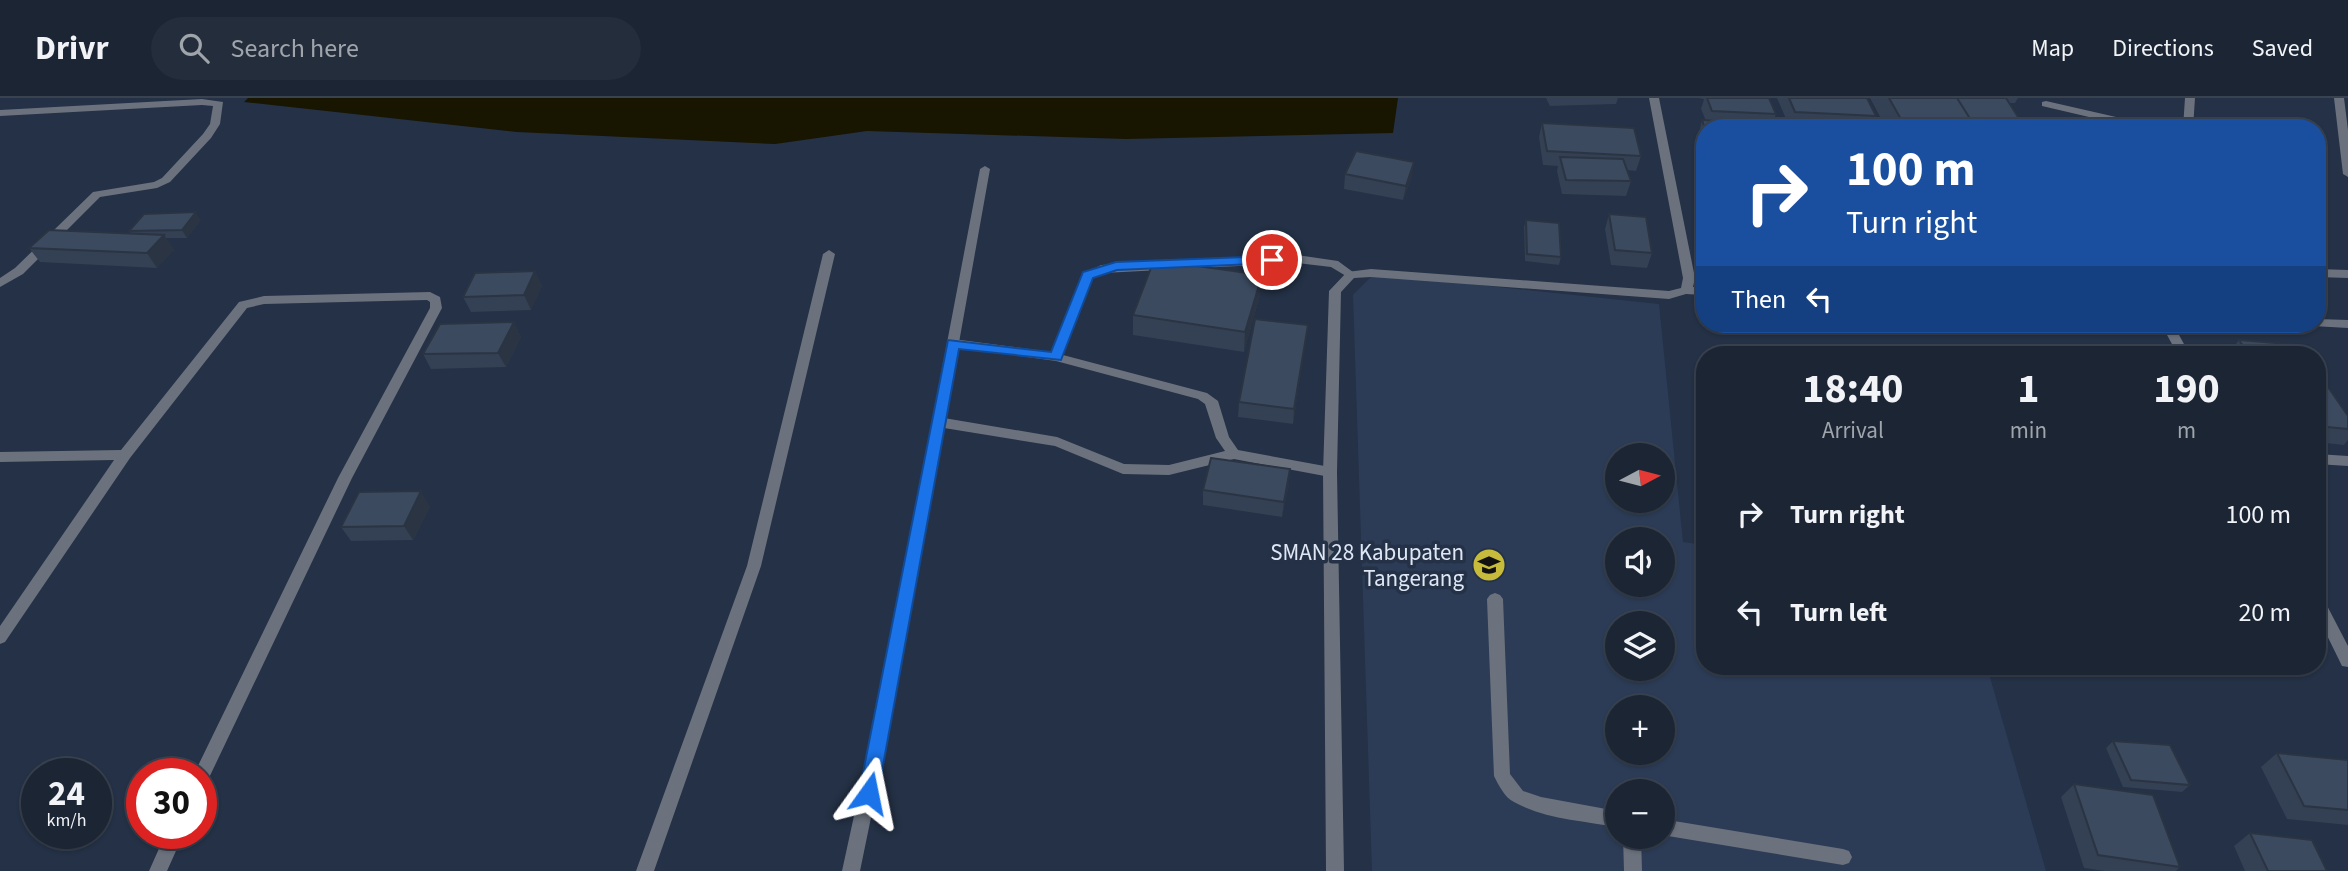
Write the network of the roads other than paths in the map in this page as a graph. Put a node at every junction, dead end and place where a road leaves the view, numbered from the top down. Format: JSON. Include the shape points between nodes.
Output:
{"nodes":[{"id":1,"x":1654,"y":98,"type":"edge"},
{"id":2,"x":2190,"y":98,"type":"edge"},
{"id":3,"x":2339,"y":98,"type":"edge"},
{"id":4,"x":2046,"y":104,"type":"dead end"},
{"id":5,"x":0,"y":113,"type":"edge"},
{"id":6,"x":2112,"y":119,"type":"edge"},
{"id":7,"x":2189,"y":119,"type":"edge"},
{"id":8,"x":985,"y":169,"type":"dead end"},
{"id":9,"x":2348,"y":174,"type":"edge"},
{"id":10,"x":829,"y":254,"type":"dead end"},
{"id":11,"x":2326,"y":273,"type":"edge"},
{"id":12,"x":2348,"y":274,"type":"edge"},
{"id":13,"x":1351,"y":275,"type":"junction"},
{"id":14,"x":0,"y":284,"type":"edge"},
{"id":15,"x":1686,"y":290,"type":"junction"},
{"id":16,"x":1696,"y":291,"type":"edge"},
{"id":17,"x":2326,"y":323,"type":"edge"},
{"id":18,"x":2348,"y":324,"type":"edge"},
{"id":19,"x":953,"y":343,"type":"junction"},
{"id":20,"x":1056,"y":357,"type":"junction"},
{"id":21,"x":938,"y":422,"type":"junction"},
{"id":22,"x":1234,"y":454,"type":"junction"},
{"id":23,"x":125,"y":455,"type":"junction"},
{"id":24,"x":0,"y":457,"type":"edge"},
{"id":25,"x":2326,"y":460,"type":"edge"},
{"id":26,"x":2348,"y":461,"type":"edge"},
{"id":27,"x":1330,"y":472,"type":"junction"},
{"id":28,"x":1495,"y":599,"type":"dead end"},
{"id":29,"x":2326,"y":619,"type":"edge"},
{"id":30,"x":0,"y":638,"type":"edge"},
{"id":31,"x":2348,"y":661,"type":"edge"},
{"id":32,"x":210,"y":758,"type":"edge"},
{"id":33,"x":1605,"y":817,"type":"edge"},
{"id":34,"x":1675,"y":829,"type":"edge"},
{"id":35,"x":168,"y":849,"type":"edge"},
{"id":36,"x":1632,"y":849,"type":"edge"},
{"id":37,"x":1843,"y":857,"type":"dead end"},
{"id":38,"x":158,"y":871,"type":"edge"},
{"id":39,"x":645,"y":871,"type":"edge"},
{"id":40,"x":852,"y":871,"type":"edge"},
{"id":41,"x":1335,"y":871,"type":"edge"},
{"id":42,"x":1633,"y":871,"type":"edge"}],
"edges":[{"from":1,"to":15,"type":"street","via":[[1689,278]]},
{"from":2,"to":7,"type":"street"},
{"from":3,"to":9,"type":"street"},
{"from":4,"to":6,"type":"street"},
{"from":5,"to":14,"type":"street","via":[[219,104],[207,136],[166,180],[97,194]]},
{"from":8,"to":19,"type":"street"},
{"from":10,"to":39,"type":"street","via":[[754,566]]},
{"from":11,"to":12,"type":"street"},
{"from":13,"to":15,"type":"street","via":[[1669,295]]},
{"from":13,"to":20,"type":"street","via":[[1334,264],[1297,259],[1101,269],[1088,275]]},
{"from":13,"to":27,"type":"street","via":[[1335,291]]},
{"from":15,"to":16,"type":"street"},
{"from":17,"to":18,"type":"street"},
{"from":19,"to":20,"type":"street"},
{"from":19,"to":21,"type":"street"},
{"from":20,"to":22,"type":"street","via":[[1202,396],[1216,410],[1223,438]]},
{"from":21,"to":22,"type":"street","via":[[1057,442],[1123,470],[1169,470]]},
{"from":21,"to":40,"type":"street"},
{"from":22,"to":27,"type":"street"},
{"from":23,"to":24,"type":"street"},
{"from":23,"to":30,"type":"street"},
{"from":23,"to":32,"type":"street","via":[[243,305],[264,300],[430,296],[436,300],[436,308],[345,478]]},
{"from":25,"to":26,"type":"street"},
{"from":27,"to":41,"type":"street"},
{"from":28,"to":33,"type":"street","via":[[1502,776],[1517,796]]},
{"from":29,"to":31,"type":"street"},
{"from":34,"to":37,"type":"street"},
{"from":35,"to":38,"type":"street"},
{"from":36,"to":42,"type":"street"}]}
